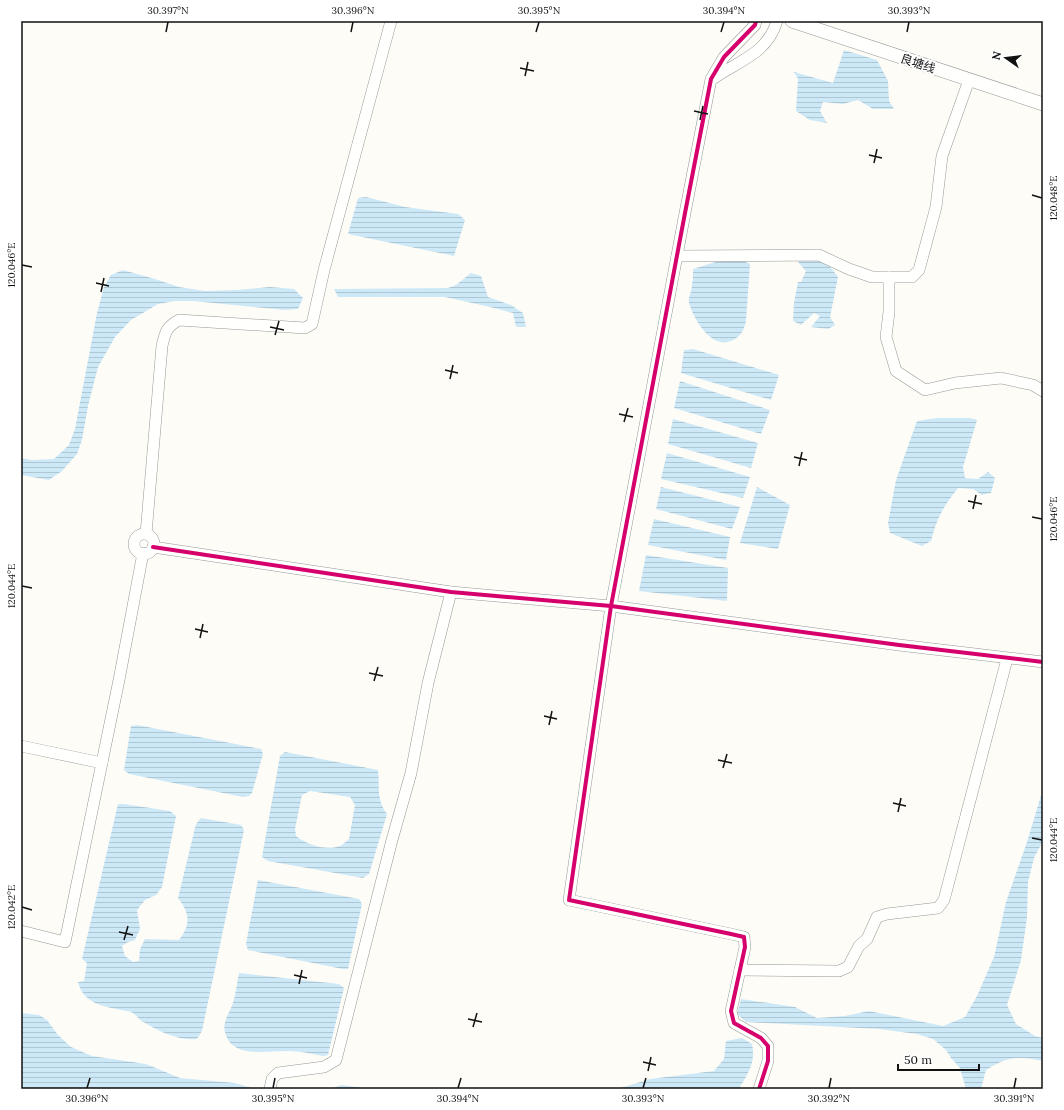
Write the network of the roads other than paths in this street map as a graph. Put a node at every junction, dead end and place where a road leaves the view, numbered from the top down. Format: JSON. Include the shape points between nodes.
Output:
{"nodes":[{"id":1,"x":391,"y":21,"type":"edge"},
{"id":2,"x":756,"y":21,"type":"edge"},
{"id":3,"x":777,"y":21,"type":"edge"},
{"id":4,"x":792,"y":21,"type":"edge"},
{"id":5,"x":712,"y":79,"type":"junction"},
{"id":6,"x":969,"y":80,"type":"junction"},
{"id":7,"x":1043,"y":104,"type":"edge"},
{"id":8,"x":678,"y":256,"type":"junction"},
{"id":9,"x":889,"y":277,"type":"junction"},
{"id":10,"x":1043,"y":391,"type":"edge"},
{"id":11,"x":146,"y":534,"type":"junction"},
{"id":12,"x":153,"y":547,"type":"junction"},
{"id":13,"x":143,"y":553,"type":"junction"},
{"id":14,"x":451,"y":592,"type":"junction"},
{"id":15,"x":611,"y":606,"type":"junction"},
{"id":16,"x":1008,"y":659,"type":"junction"},
{"id":17,"x":1043,"y":662,"type":"edge"},
{"id":18,"x":21,"y":746,"type":"edge"},
{"id":19,"x":102,"y":763,"type":"junction"},
{"id":20,"x":21,"y":931,"type":"edge"},
{"id":21,"x":740,"y":970,"type":"junction"},
{"id":22,"x":270,"y":1087,"type":"edge"},
{"id":23,"x":760,"y":1089,"type":"edge"}],
"edges":[{"from":1,"to":11,"type":"street","via":[[324,270],[312,324],[305,328],[179,320],[170,324],[166,332],[162,346]]},
{"from":2,"to":5,"type":"street","via":[[724,57]]},
{"from":3,"to":5,"type":"street","via":[[765,44]]},
{"from":4,"to":6,"type":"street","name":"良塘线"},
{"from":5,"to":8,"type":"street"},
{"from":6,"to":7,"type":"street","name":"良塘线"},
{"from":6,"to":9,"type":"street","via":[[942,156],[936,207],[919,270],[912,277]]},
{"from":8,"to":9,"type":"street","via":[[819,255],[849,270],[872,277]]},
{"from":8,"to":15,"type":"street"},
{"from":9,"to":10,"type":"street","via":[[886,337],[896,371],[925,390],[955,383],[1001,378],[1033,385]]},
{"from":11,"to":12,"type":"street","via":[[153,538]]},
{"from":11,"to":13,"type":"street","via":[[139,536],[135,541],[137,550]]},
{"from":12,"to":13,"type":"street","via":[[149,552]]},
{"from":12,"to":14,"type":"street"},
{"from":13,"to":19,"type":"street"},
{"from":14,"to":15,"type":"street"},
{"from":14,"to":22,"type":"street","via":[[428,683],[411,773],[336,1060],[324,1067],[278,1073],[274,1075]]},
{"from":15,"to":16,"type":"street"},
{"from":15,"to":21,"type":"street","via":[[569,900],[744,938],[745,948]]},
{"from":16,"to":17,"type":"street"},
{"from":16,"to":21,"type":"street","via":[[944,900],[938,908],[877,917],[848,967],[839,971]]},
{"from":18,"to":19,"type":"street"},
{"from":19,"to":20,"type":"street","via":[[65,942]]},
{"from":21,"to":23,"type":"street","via":[[731,1011],[734,1023],[760,1038],[768,1046],[768,1061]]}]}
